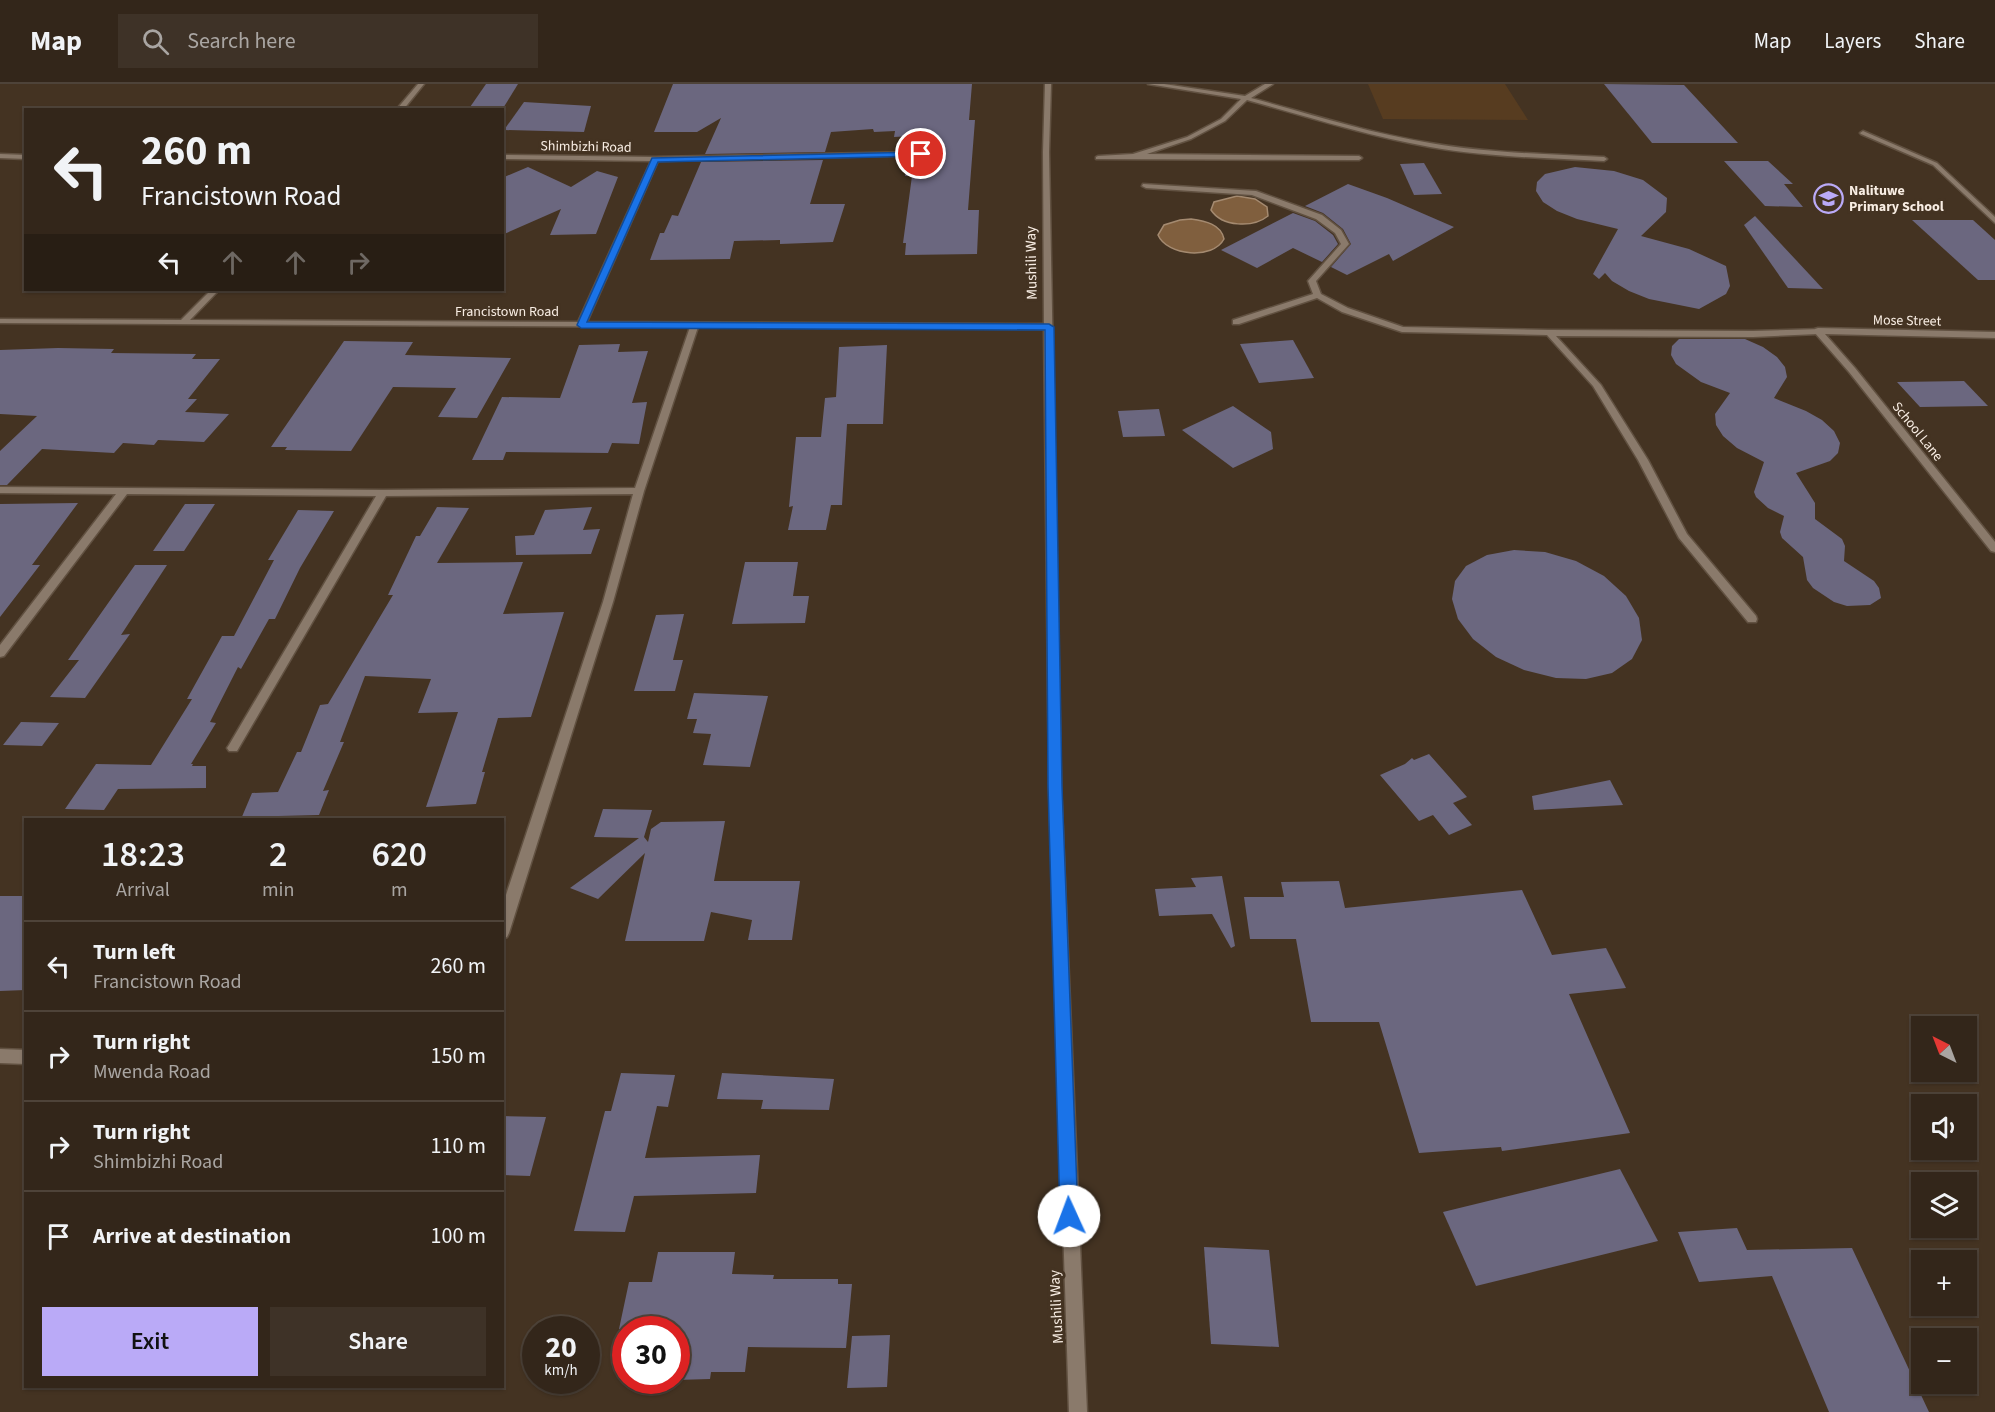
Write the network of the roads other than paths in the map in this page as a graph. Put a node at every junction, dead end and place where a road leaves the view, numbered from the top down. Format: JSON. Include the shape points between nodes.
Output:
{"nodes":[{"id":1,"x":420,"y":84,"type":"edge"},
{"id":2,"x":1048,"y":84,"type":"edge"},
{"id":3,"x":1151,"y":84,"type":"edge"},
{"id":4,"x":1270,"y":84,"type":"edge"},
{"id":5,"x":1246,"y":98,"type":"junction"},
{"id":6,"x":401,"y":108,"type":"edge"},
{"id":7,"x":1863,"y":133,"type":"dead end"},
{"id":8,"x":921,"y":154,"type":"dead end"},
{"id":9,"x":0,"y":156,"type":"edge"},
{"id":10,"x":1134,"y":156,"type":"junction"},
{"id":11,"x":24,"y":157,"type":"edge"},
{"id":12,"x":504,"y":157,"type":"edge"},
{"id":13,"x":1098,"y":158,"type":"dead end"},
{"id":14,"x":1359,"y":158,"type":"dead end"},
{"id":15,"x":655,"y":159,"type":"junction"},
{"id":16,"x":1604,"y":159,"type":"dead end"},
{"id":17,"x":1146,"y":186,"type":"dead end"},
{"id":18,"x":1995,"y":220,"type":"edge"},
{"id":19,"x":214,"y":291,"type":"edge"},
{"id":20,"x":1318,"y":294,"type":"junction"},
{"id":21,"x":0,"y":321,"type":"edge"},
{"id":22,"x":183,"y":322,"type":"junction"},
{"id":23,"x":1236,"y":322,"type":"dead end"},
{"id":24,"x":695,"y":324,"type":"junction"},
{"id":25,"x":581,"y":325,"type":"junction"},
{"id":26,"x":1049,"y":327,"type":"junction"},
{"id":27,"x":1818,"y":332,"type":"junction"},
{"id":28,"x":1549,"y":333,"type":"junction"},
{"id":29,"x":1995,"y":335,"type":"edge"},
{"id":30,"x":0,"y":490,"type":"edge"},
{"id":31,"x":639,"y":491,"type":"junction"},
{"id":32,"x":123,"y":492,"type":"junction"},
{"id":33,"x":383,"y":493,"type":"junction"},
{"id":34,"x":1995,"y":549,"type":"edge"},
{"id":35,"x":1752,"y":619,"type":"dead end"},
{"id":36,"x":0,"y":653,"type":"edge"},
{"id":37,"x":232,"y":748,"type":"dead end"},
{"id":38,"x":504,"y":926,"type":"edge"},
{"id":39,"x":0,"y":1056,"type":"edge"},
{"id":40,"x":24,"y":1057,"type":"edge"},
{"id":41,"x":1078,"y":1412,"type":"edge"}],
"edges":[{"from":1,"to":6,"type":"street"},
{"from":2,"to":26,"type":"street","name":"Mushili Way"},
{"from":3,"to":5,"type":"street"},
{"from":4,"to":5,"type":"street"},
{"from":5,"to":10,"type":"street","via":[[1223,120],[1189,138]]},
{"from":5,"to":16,"type":"street","via":[[1430,144],[1499,153]]},
{"from":7,"to":18,"type":"street","via":[[1935,164]]},
{"from":8,"to":15,"type":"street","name":"Shimbizhi Road"},
{"from":9,"to":11,"type":"street"},
{"from":10,"to":13,"type":"street"},
{"from":10,"to":14,"type":"street"},
{"from":12,"to":15,"type":"street","name":"Shimbizhi Road"},
{"from":15,"to":25,"type":"street"},
{"from":17,"to":20,"type":"street","via":[[1253,193],[1318,217],[1338,232],[1345,244],[1312,281]]},
{"from":19,"to":22,"type":"street"},
{"from":20,"to":23,"type":"street"},
{"from":20,"to":28,"type":"street","name":"Mose Street","via":[[1345,310],[1402,329]]},
{"from":21,"to":22,"type":"street","name":"Francistown Road"},
{"from":22,"to":25,"type":"street","name":"Francistown Road"},
{"from":24,"to":25,"type":"street","name":"Francistown Road"},
{"from":24,"to":26,"type":"street","name":"Francistown Road"},
{"from":24,"to":31,"type":"street"},
{"from":26,"to":41,"type":"street","name":"Mushili Way","via":[[1055,786]]},
{"from":27,"to":28,"type":"street","name":"Mose Street"},
{"from":27,"to":29,"type":"street","name":"Mose Street"},
{"from":27,"to":34,"type":"street","name":"School Lane"},
{"from":28,"to":35,"type":"street","via":[[1597,385],[1683,536]]},
{"from":30,"to":32,"type":"street"},
{"from":31,"to":33,"type":"street"},
{"from":31,"to":38,"type":"street","via":[[608,602]]},
{"from":32,"to":33,"type":"street"},
{"from":32,"to":36,"type":"street"},
{"from":33,"to":37,"type":"street"},
{"from":39,"to":40,"type":"street"}]}
